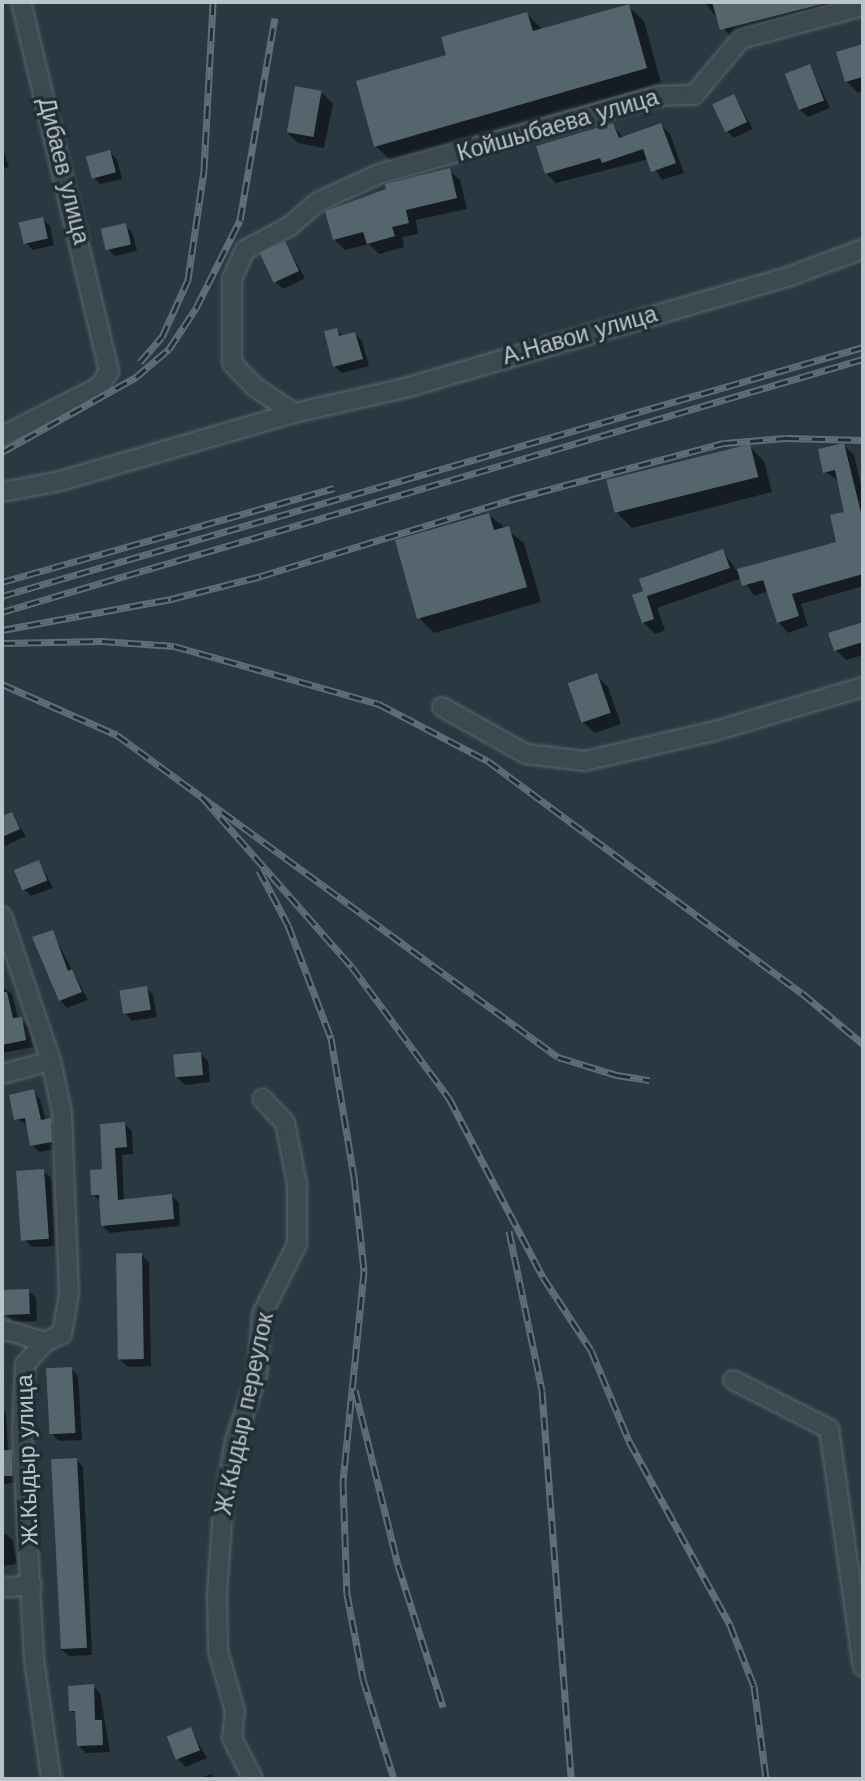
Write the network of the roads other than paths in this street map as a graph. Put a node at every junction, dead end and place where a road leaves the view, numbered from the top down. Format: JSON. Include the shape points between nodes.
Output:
{"nodes":[{"id":1,"x":21,"y":2,"type":"edge"},
{"id":2,"x":863,"y":6,"type":"edge"},
{"id":3,"x":863,"y":249,"type":"edge"},
{"id":4,"x":294,"y":413,"type":"junction"},
{"id":5,"x":2,"y":436,"type":"edge"},
{"id":6,"x":2,"y":492,"type":"edge"},
{"id":7,"x":863,"y":687,"type":"edge"},
{"id":8,"x":442,"y":707,"type":"dead end"},
{"id":9,"x":2,"y":916,"type":"edge"},
{"id":10,"x":51,"y":1061,"type":"junction"},
{"id":11,"x":2,"y":1074,"type":"edge"},
{"id":12,"x":263,"y":1099,"type":"dead end"},
{"id":13,"x":2,"y":1329,"type":"edge"},
{"id":14,"x":45,"y":1342,"type":"junction"},
{"id":15,"x":733,"y":1380,"type":"dead end"},
{"id":16,"x":32,"y":1585,"type":"junction"},
{"id":17,"x":2,"y":1588,"type":"edge"},
{"id":18,"x":863,"y":1667,"type":"edge"},
{"id":19,"x":51,"y":1779,"type":"edge"},
{"id":20,"x":253,"y":1779,"type":"edge"}],
"edges":[{"from":1,"to":5,"type":"street","name":"Дибаев улица","via":[[109,371],[99,387]]},
{"from":2,"to":4,"type":"street","name":"Койшыбаева улица","via":[[741,39],[694,95],[659,96],[379,174],[318,202],[290,226],[245,250],[232,279],[232,363],[255,387]]},
{"from":3,"to":4,"type":"street","name":"А.Навои улица","via":[[793,275],[405,388]]},
{"from":4,"to":6,"type":"street","name":"А.Навои улица","via":[[189,447]]},
{"from":7,"to":8,"type":"street","via":[[715,731],[585,761],[526,754]]},
{"from":9,"to":10,"type":"street","name":"Ж.Кыдыр улица"},
{"from":10,"to":11,"type":"street"},
{"from":10,"to":14,"type":"street","name":"Ж.Кыдыр улица","via":[[62,1112],[69,1293],[62,1334]]},
{"from":12,"to":20,"type":"street","name":"Ж.Кыдыр переулок","via":[[285,1123],[297,1184],[297,1244],[262,1314],[257,1376],[235,1440],[223,1510],[217,1593],[218,1651],[234,1711],[232,1738]]},
{"from":13,"to":14,"type":"street"},
{"from":14,"to":16,"type":"street","name":"Ж.Кыдыр улица","via":[[25,1364],[22,1430]]},
{"from":15,"to":18,"type":"street","via":[[828,1429]]},
{"from":16,"to":17,"type":"street"},
{"from":16,"to":19,"type":"street","name":"Ж.Кыдыр улица","via":[[34,1659]]}]}
